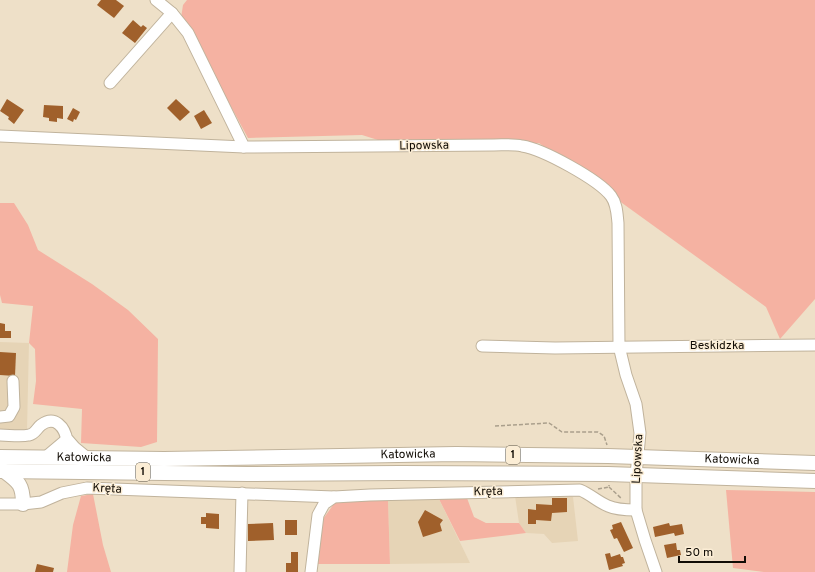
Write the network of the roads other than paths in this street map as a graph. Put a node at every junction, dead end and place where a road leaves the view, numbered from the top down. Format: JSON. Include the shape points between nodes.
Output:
{"nodes":[{"id":1,"x":156,"y":0,"type":"edge"},
{"id":2,"x":172,"y":13,"type":"junction"},
{"id":3,"x":110,"y":83,"type":"dead end"},
{"id":4,"x":0,"y":136,"type":"edge"},
{"id":5,"x":244,"y":147,"type":"junction"},
{"id":6,"x":815,"y":345,"type":"edge"},
{"id":7,"x":482,"y":346,"type":"dead end"},
{"id":8,"x":619,"y":346,"type":"junction"},
{"id":9,"x":13,"y":382,"type":"dead end"},
{"id":10,"x":0,"y":417,"type":"edge"},
{"id":11,"x":0,"y":435,"type":"edge"},
{"id":12,"x":67,"y":441,"type":"junction"},
{"id":13,"x":48,"y":457,"type":"junction"},
{"id":14,"x":637,"y":457,"type":"junction"},
{"id":15,"x":85,"y":458,"type":"junction"},
{"id":16,"x":815,"y":464,"type":"edge"},
{"id":17,"x":1,"y":466,"type":"edge"},
{"id":18,"x":636,"y":474,"type":"junction"},
{"id":19,"x":815,"y":481,"type":"edge"},
{"id":20,"x":242,"y":493,"type":"junction"},
{"id":21,"x":334,"y":497,"type":"junction"},
{"id":22,"x":0,"y":504,"type":"edge"},
{"id":23,"x":23,"y":504,"type":"junction"},
{"id":24,"x":636,"y":510,"type":"junction"},
{"id":25,"x":240,"y":572,"type":"edge"},
{"id":26,"x":311,"y":572,"type":"edge"},
{"id":27,"x":656,"y":572,"type":"edge"}],
"edges":[{"from":1,"to":2,"type":"street"},
{"from":2,"to":3,"type":"street"},
{"from":2,"to":5,"type":"street","via":[[188,33]]},
{"from":4,"to":5,"type":"street","name":"Lipowska"},
{"from":5,"to":8,"type":"street","name":"Lipowska","via":[[494,145],[523,146],[546,153],[598,184],[616,206]]},
{"from":6,"to":8,"type":"street","name":"Beskidzka"},
{"from":7,"to":8,"type":"street"},
{"from":8,"to":14,"type":"street","name":"Lipowska","via":[[639,420]]},
{"from":9,"to":10,"type":"street","via":[[14,407],[9,416]]},
{"from":11,"to":12,"type":"street","via":[[29,435],[42,424],[54,422],[64,428]]},
{"from":12,"to":13,"type":"main road"},
{"from":12,"to":15,"type":"main road"},
{"from":13,"to":15,"type":"main road","name":"Katowicka","number":"1"},
{"from":13,"to":17,"type":"main road","name":"Katowicka","number":"1"},
{"from":14,"to":15,"type":"main road","name":"Katowicka","number":"1","via":[[426,454],[237,459]]},
{"from":14,"to":16,"type":"main road","name":"Katowicka","number":"1"},
{"from":14,"to":18,"type":"street","name":"Lipowska"},
{"from":17,"to":18,"type":"main road","name":"Katowicka","number":"1","via":[[247,474]]},
{"from":17,"to":23,"type":"main road","via":[[21,485]]},
{"from":18,"to":19,"type":"main road","name":"Katowicka","number":"1"},
{"from":18,"to":24,"type":"street","name":"Lipowska"},
{"from":20,"to":21,"type":"street","name":"Kręta"},
{"from":20,"to":23,"type":"street","name":"Kręta","via":[[87,488],[62,493],[42,502]]},
{"from":20,"to":25,"type":"street"},
{"from":21,"to":24,"type":"street","name":"Kręta","via":[[580,490],[617,509]]},
{"from":21,"to":26,"type":"street","via":[[324,504],[318,515]]},
{"from":22,"to":23,"type":"street","name":"Kręta"},
{"from":24,"to":27,"type":"street","name":"Lipowska"}]}
